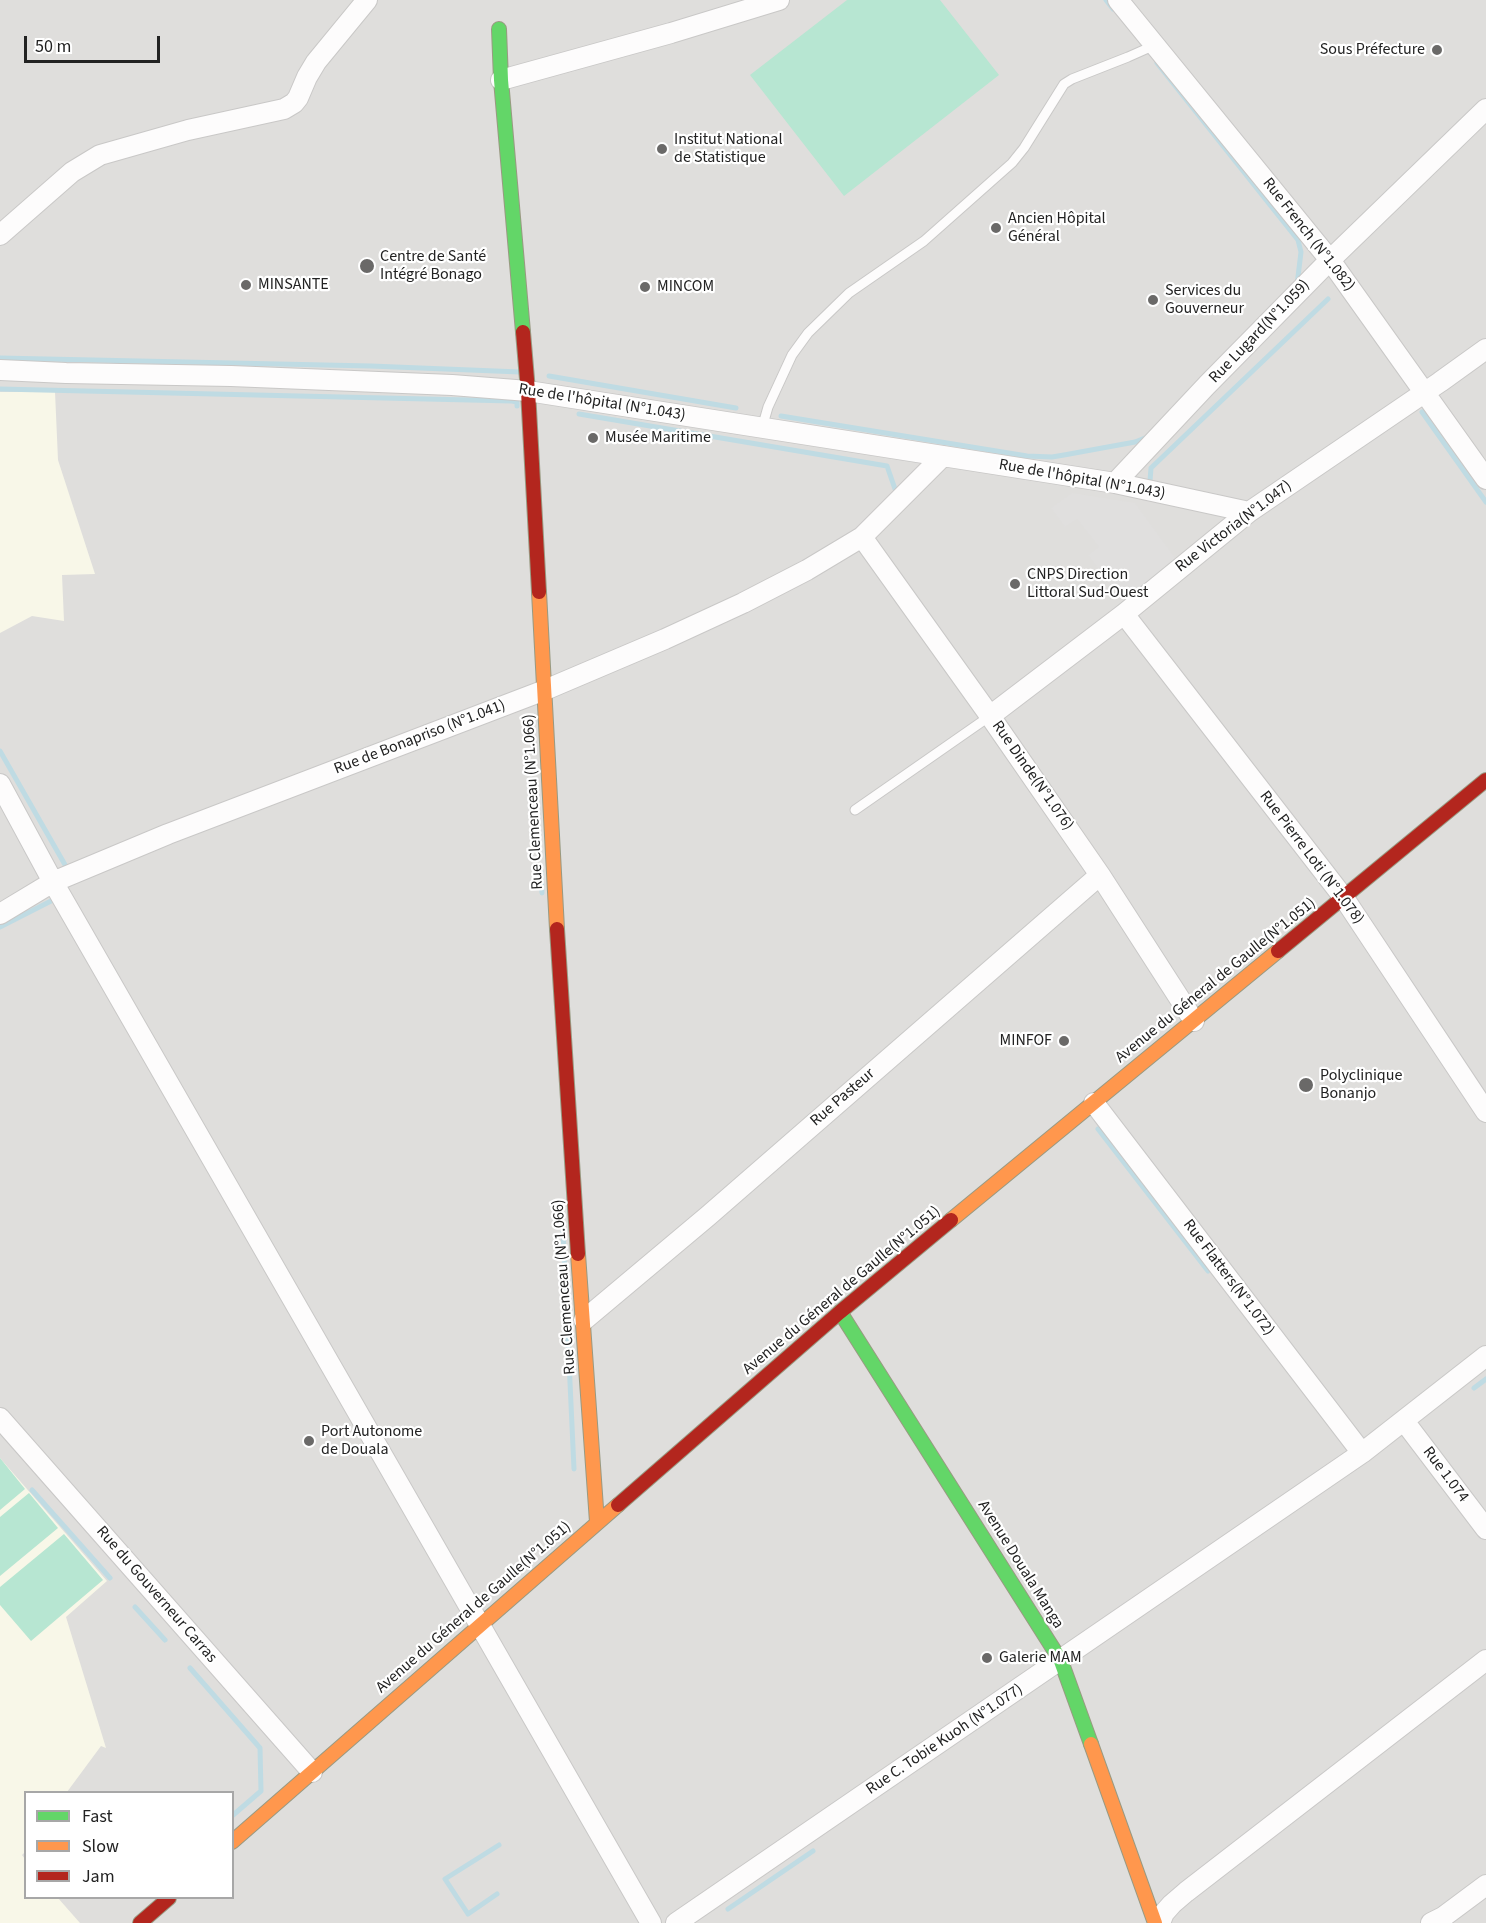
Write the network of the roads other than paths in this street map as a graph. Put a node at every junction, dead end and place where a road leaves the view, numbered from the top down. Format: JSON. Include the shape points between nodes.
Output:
{"nodes":[{"id":1,"x":367,"y":0,"type":"edge"},
{"id":2,"x":779,"y":0,"type":"edge"},
{"id":3,"x":1118,"y":0,"type":"edge"},
{"id":4,"x":499,"y":29,"type":"dead end"},
{"id":5,"x":1155,"y":45,"type":"junction"},
{"id":6,"x":501,"y":80,"type":"junction"},
{"id":7,"x":1486,"y":109,"type":"edge"},
{"id":8,"x":0,"y":235,"type":"edge"},
{"id":9,"x":1330,"y":260,"type":"junction"},
{"id":10,"x":1486,"y":349,"type":"edge"},
{"id":11,"x":0,"y":370,"type":"edge"},
{"id":12,"x":528,"y":391,"type":"junction"},
{"id":13,"x":1425,"y":393,"type":"junction"},
{"id":14,"x":762,"y":428,"type":"junction"},
{"id":15,"x":943,"y":456,"type":"junction"},
{"id":16,"x":1486,"y":479,"type":"edge"},
{"id":17,"x":1115,"y":483,"type":"junction"},
{"id":18,"x":1249,"y":512,"type":"junction"},
{"id":19,"x":862,"y":537,"type":"junction"},
{"id":20,"x":1124,"y":614,"type":"junction"},
{"id":21,"x":545,"y":690,"type":"junction"},
{"id":22,"x":990,"y":716,"type":"junction"},
{"id":23,"x":1486,"y":780,"type":"edge"},
{"id":24,"x":0,"y":784,"type":"edge"},
{"id":25,"x":855,"y":810,"type":"dead end"},
{"id":26,"x":1100,"y":875,"type":"junction"},
{"id":27,"x":53,"y":882,"type":"junction"},
{"id":28,"x":1344,"y":898,"type":"junction"},
{"id":29,"x":0,"y":914,"type":"edge"},
{"id":30,"x":1194,"y":1021,"type":"junction"},
{"id":31,"x":1094,"y":1103,"type":"junction"},
{"id":32,"x":1486,"y":1112,"type":"edge"},
{"id":33,"x":840,"y":1312,"type":"junction"},
{"id":34,"x":584,"y":1320,"type":"junction"},
{"id":35,"x":1486,"y":1356,"type":"edge"},
{"id":36,"x":0,"y":1418,"type":"edge"},
{"id":37,"x":1404,"y":1421,"type":"junction"},
{"id":38,"x":1362,"y":1453,"type":"junction"},
{"id":39,"x":597,"y":1522,"type":"junction"},
{"id":40,"x":1486,"y":1529,"type":"edge"},
{"id":41,"x":479,"y":1625,"type":"junction"},
{"id":42,"x":1486,"y":1660,"type":"edge"},
{"id":43,"x":1061,"y":1661,"type":"junction"},
{"id":44,"x":312,"y":1772,"type":"junction"},
{"id":45,"x":234,"y":1840,"type":"edge"},
{"id":46,"x":1486,"y":1885,"type":"edge"},
{"id":47,"x":168,"y":1899,"type":"edge"},
{"id":48,"x":140,"y":1923,"type":"edge"},
{"id":49,"x":651,"y":1923,"type":"edge"},
{"id":50,"x":676,"y":1923,"type":"edge"},
{"id":51,"x":1157,"y":1923,"type":"edge"},
{"id":52,"x":1431,"y":1923,"type":"edge"}],
"edges":[{"from":1,"to":8,"type":"street","via":[[316,62],[294,103],[284,109],[100,155],[72,172]]},
{"from":2,"to":6,"type":"street"},
{"from":3,"to":5,"type":"street","name":"Rue French (N°1.082)"},
{"from":4,"to":6,"type":"street","name":"Rue Clemenceau (N°1.066)"},
{"from":5,"to":9,"type":"street","name":"Rue French (N°1.082)"},
{"from":5,"to":14,"type":"lane","via":[[1064,84],[1012,163],[924,241],[849,293],[808,333],[792,355]]},
{"from":6,"to":12,"type":"street","name":"Rue Clemenceau (N°1.066)"},
{"from":7,"to":9,"type":"street","name":"Rue Lugard(N°1.059)"},
{"from":9,"to":13,"type":"street","name":"Rue French (N°1.082)"},
{"from":9,"to":17,"type":"street","name":"Rue Lugard(N°1.059)"},
{"from":10,"to":13,"type":"street","name":"Rue Victoria(N°1.047)"},
{"from":11,"to":12,"type":"street","name":"Rue de l'hôpital (N°1.043)","via":[[453,385]]},
{"from":12,"to":14,"type":"street","name":"Rue de l'hôpital (N°1.043)"},
{"from":12,"to":21,"type":"street","name":"Rue Clemenceau (N°1.066)"},
{"from":13,"to":16,"type":"street","name":"Rue French (N°1.082)"},
{"from":13,"to":18,"type":"street","name":"Rue Victoria(N°1.047)"},
{"from":14,"to":15,"type":"street","name":"Rue de l'hôpital (N°1.043)"},
{"from":15,"to":17,"type":"street","name":"Rue de l'hôpital (N°1.043)"},
{"from":15,"to":19,"type":"street","name":"Rue de Bonapriso (N°1.041)"},
{"from":17,"to":18,"type":"street","name":"Rue de l'hôpital (N°1.043)"},
{"from":18,"to":20,"type":"street","name":"Rue Victoria(N°1.047)"},
{"from":19,"to":21,"type":"street","name":"Rue de Bonapriso (N°1.041)","via":[[743,603]]},
{"from":19,"to":22,"type":"street","name":"Rue Dinde(N°1.076)"},
{"from":20,"to":22,"type":"street","name":"Rue Victoria(N°1.047)"},
{"from":20,"to":28,"type":"street","name":"Rue Pierre Loti (N°1.078)"},
{"from":21,"to":27,"type":"street","name":"Rue de Bonapriso (N°1.041)"},
{"from":21,"to":34,"type":"street","name":"Rue Clemenceau (N°1.066)","via":[[564,1053]]},
{"from":22,"to":25,"type":"lane"},
{"from":22,"to":26,"type":"street","name":"Rue Dinde(N°1.076)"},
{"from":23,"to":28,"type":"street","name":"Avenue du Géneral de Gaulle(N°1.051)"},
{"from":24,"to":27,"type":"street"},
{"from":26,"to":30,"type":"street","name":"Rue Dinde(N°1.076)"},
{"from":26,"to":34,"type":"street","name":"Rue Pasteur"},
{"from":27,"to":29,"type":"street","name":"Rue de Bonapriso (N°1.041)"},
{"from":27,"to":41,"type":"street"},
{"from":28,"to":30,"type":"street","name":"Avenue du Géneral de Gaulle(N°1.051)"},
{"from":28,"to":32,"type":"street","name":"Rue Pierre Loti (N°1.078)"},
{"from":30,"to":31,"type":"street","name":"Avenue du Géneral de Gaulle(N°1.051)"},
{"from":31,"to":33,"type":"street","name":"Avenue du Géneral de Gaulle(N°1.051)"},
{"from":31,"to":38,"type":"street","name":"Rue Flatters(N°1.072)"},
{"from":33,"to":39,"type":"street","name":"Avenue du Géneral de Gaulle(N°1.051)"},
{"from":33,"to":43,"type":"street","name":"Avenue Douala Manga"},
{"from":34,"to":39,"type":"street","name":"Rue Clemenceau (N°1.066)"},
{"from":35,"to":37,"type":"street","name":"Rue C. Tobie Kuoh (N°1.077)"},
{"from":36,"to":44,"type":"street","name":"Rue du Gouverneur Carras"},
{"from":37,"to":38,"type":"street","name":"Rue C. Tobie Kuoh (N°1.077)"},
{"from":37,"to":40,"type":"street","name":"Rue 1.074"},
{"from":38,"to":43,"type":"street","name":"Rue C. Tobie Kuoh (N°1.077)"},
{"from":39,"to":41,"type":"street","name":"Avenue du Géneral de Gaulle(N°1.051)"},
{"from":41,"to":44,"type":"street","name":"Avenue du Géneral de Gaulle(N°1.051)"},
{"from":41,"to":49,"type":"street"},
{"from":42,"to":51,"type":"street","via":[[1186,1892]]},
{"from":43,"to":50,"type":"street","name":"Rue C. Tobie Kuoh (N°1.077)"},
{"from":43,"to":51,"type":"street","name":"Avenue Douala Manga"},
{"from":44,"to":45,"type":"street","name":"Avenue du Géneral de Gaulle(N°1.051)"},
{"from":46,"to":52,"type":"street"},
{"from":47,"to":48,"type":"street"}]}
